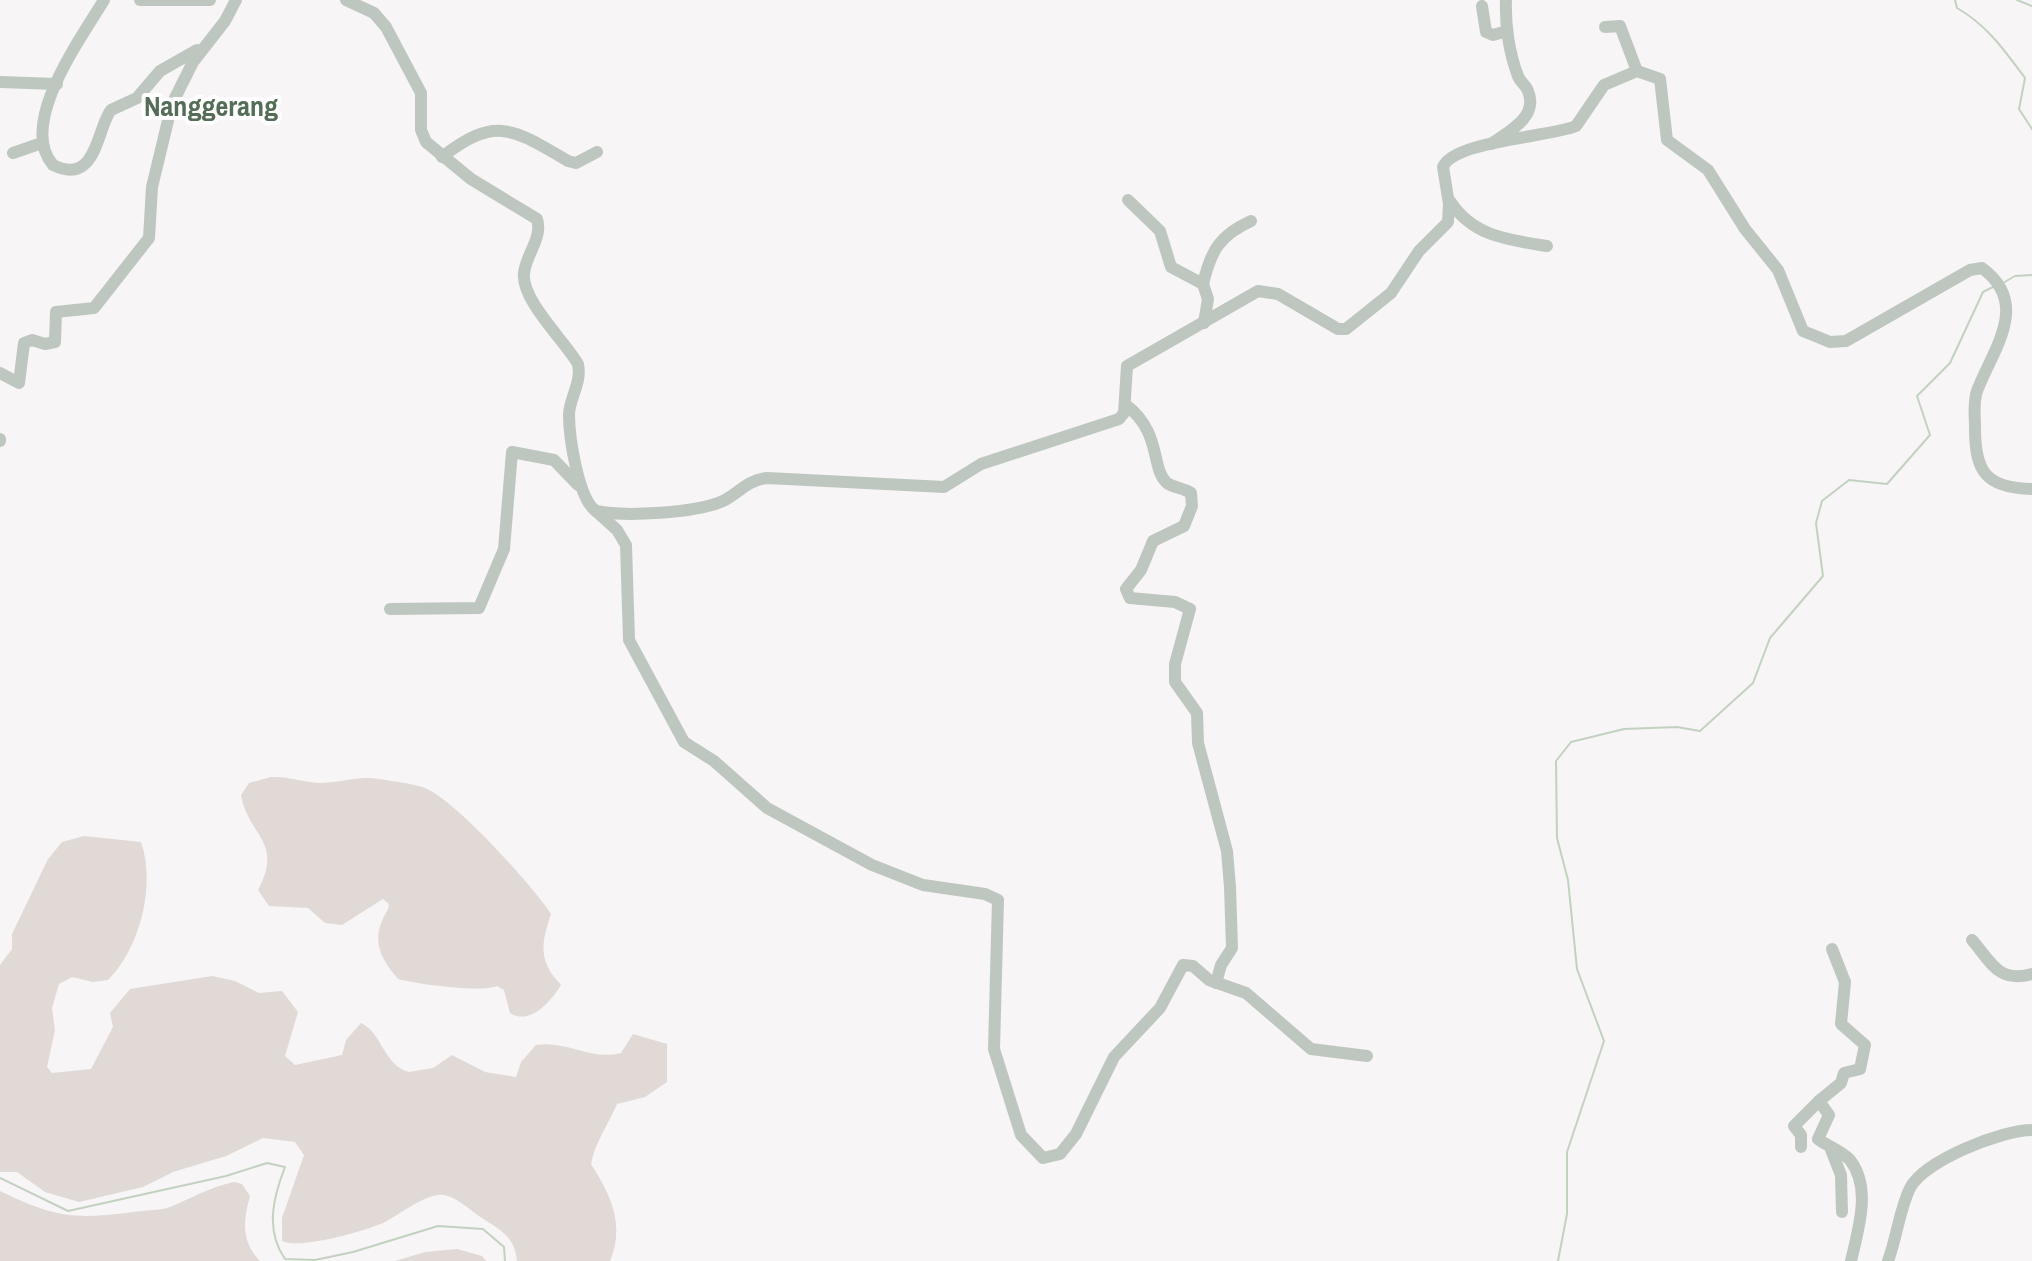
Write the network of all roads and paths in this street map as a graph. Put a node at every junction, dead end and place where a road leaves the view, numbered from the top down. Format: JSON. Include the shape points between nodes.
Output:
{"nodes":[{"id":1,"x":104,"y":0,"type":"edge"},
{"id":2,"x":140,"y":0,"type":"edge"},
{"id":3,"x":210,"y":0,"type":"edge"},
{"id":4,"x":236,"y":0,"type":"edge"},
{"id":5,"x":346,"y":0,"type":"edge"},
{"id":6,"x":1506,"y":0,"type":"edge"},
{"id":7,"x":1482,"y":6,"type":"dead end"},
{"id":8,"x":1605,"y":27,"type":"dead end"},
{"id":9,"x":1507,"y":31,"type":"junction"},
{"id":10,"x":203,"y":46,"type":"junction"},
{"id":11,"x":1637,"y":71,"type":"junction"},
{"id":12,"x":0,"y":82,"type":"edge"},
{"id":13,"x":57,"y":84,"type":"junction"},
{"id":14,"x":42,"y":143,"type":"junction"},
{"id":15,"x":1489,"y":145,"type":"junction"},
{"id":16,"x":597,"y":152,"type":"dead end"},
{"id":17,"x":13,"y":153,"type":"dead end"},
{"id":18,"x":442,"y":157,"type":"junction"},
{"id":19,"x":1448,"y":198,"type":"junction"},
{"id":20,"x":1128,"y":200,"type":"dead end"},
{"id":21,"x":1251,"y":221,"type":"dead end"},
{"id":22,"x":1547,"y":246,"type":"dead end"},
{"id":23,"x":1203,"y":284,"type":"junction"},
{"id":24,"x":1204,"y":323,"type":"junction"},
{"id":25,"x":0,"y":373,"type":"edge"},
{"id":26,"x":1125,"y":404,"type":"junction"},
{"id":27,"x":2032,"y":489,"type":"edge"},
{"id":28,"x":582,"y":491,"type":"junction"},
{"id":29,"x":593,"y":509,"type":"junction"},
{"id":30,"x":390,"y":609,"type":"dead end"},
{"id":31,"x":1972,"y":940,"type":"dead end"},
{"id":32,"x":1832,"y":949,"type":"dead end"},
{"id":33,"x":2032,"y":974,"type":"edge"},
{"id":34,"x":1216,"y":983,"type":"junction"},
{"id":35,"x":1367,"y":1056,"type":"dead end"},
{"id":36,"x":1819,"y":1101,"type":"junction"},
{"id":37,"x":2032,"y":1130,"type":"edge"},
{"id":38,"x":1801,"y":1147,"type":"dead end"},
{"id":39,"x":1830,"y":1147,"type":"junction"},
{"id":40,"x":1842,"y":1212,"type":"dead end"},
{"id":41,"x":1851,"y":1261,"type":"edge"},
{"id":42,"x":1888,"y":1261,"type":"edge"}],
"edges":[{"from":1,"to":13,"type":"street"},
{"from":2,"to":3,"type":"street"},
{"from":4,"to":10,"type":"street"},
{"from":5,"to":18,"type":"street","via":[[374,13],[386,27],[421,93],[422,135]]},
{"from":6,"to":9,"type":"street"},
{"from":7,"to":9,"type":"street","via":[[1486,32]]},
{"from":8,"to":11,"type":"street","via":[[1620,26]]},
{"from":9,"to":15,"type":"street","via":[[1530,105],[1522,122]]},
{"from":10,"to":14,"type":"street","via":[[160,71],[137,98],[111,110],[96,151],[80,165],[53,165]]},
{"from":10,"to":25,"type":"street","via":[[172,104],[152,187],[149,238],[94,308],[56,312],[55,342],[24,343],[20,381],[14,383]]},
{"from":11,"to":15,"type":"street","via":[[1604,85],[1576,126]]},
{"from":11,"to":27,"type":"street","via":[[1660,79],[1667,140],[1708,170],[1778,270],[1800,325],[1811,336],[1846,341],[1970,270],[1982,268],[1990,275],[2003,290],[2003,331],[1976,394],[1976,457],[1980,469],[1995,482]]},
{"from":12,"to":13,"type":"street"},
{"from":13,"to":14,"type":"street","via":[[45,109]]},
{"from":14,"to":17,"type":"street"},
{"from":15,"to":19,"type":"street","via":[[1446,161]]},
{"from":16,"to":18,"type":"street","via":[[576,163],[497,129],[472,135]]},
{"from":18,"to":28,"type":"street","via":[[537,219],[539,231],[525,268],[525,287],[579,369],[569,416]]},
{"from":19,"to":22,"type":"street","via":[[1461,219],[1485,233]]},
{"from":19,"to":24,"type":"street","via":[[1449,217],[1442,230],[1419,251],[1391,293],[1349,328],[1338,329],[1285,297],[1263,291]]},
{"from":20,"to":23,"type":"street","via":[[1160,231],[1171,267]]},
{"from":21,"to":23,"type":"street","via":[[1221,237]]},
{"from":23,"to":24,"type":"street","via":[[1208,299]]},
{"from":24,"to":26,"type":"street","via":[[1127,366]]},
{"from":26,"to":29,"type":"street","via":[[1119,419],[981,464],[944,487],[767,478],[702,507]]},
{"from":26,"to":34,"type":"street","via":[[1150,429],[1167,483],[1193,498],[1184,526],[1153,541],[1126,589],[1130,598],[1175,602],[1190,609],[1175,682],[1197,713],[1198,743],[1227,851],[1230,887],[1232,948]]},
{"from":28,"to":29,"type":"street"},
{"from":28,"to":30,"type":"street","via":[[554,460],[512,452],[504,549],[479,608]]},
{"from":29,"to":34,"type":"street","via":[[626,545],[629,640],[684,742],[767,808],[885,872],[998,900],[994,1049],[1021,1135],[1043,1158],[1060,1154],[1076,1134],[1114,1057],[1160,1008],[1183,965]]},
{"from":31,"to":33,"type":"street","via":[[2005,976]]},
{"from":32,"to":36,"type":"street","via":[[1845,982],[1841,1024],[1865,1047],[1862,1066],[1844,1073],[1841,1083]]},
{"from":34,"to":35,"type":"street","via":[[1246,993],[1311,1049]]},
{"from":36,"to":38,"type":"street","via":[[1794,1126]]},
{"from":36,"to":39,"type":"street","via":[[1829,1115],[1818,1139]]},
{"from":37,"to":42,"type":"street","via":[[2007,1132],[1923,1173],[1907,1197]]},
{"from":39,"to":40,"type":"street","via":[[1841,1175]]},
{"from":39,"to":41,"type":"street","via":[[1850,1160],[1860,1184]]}]}
